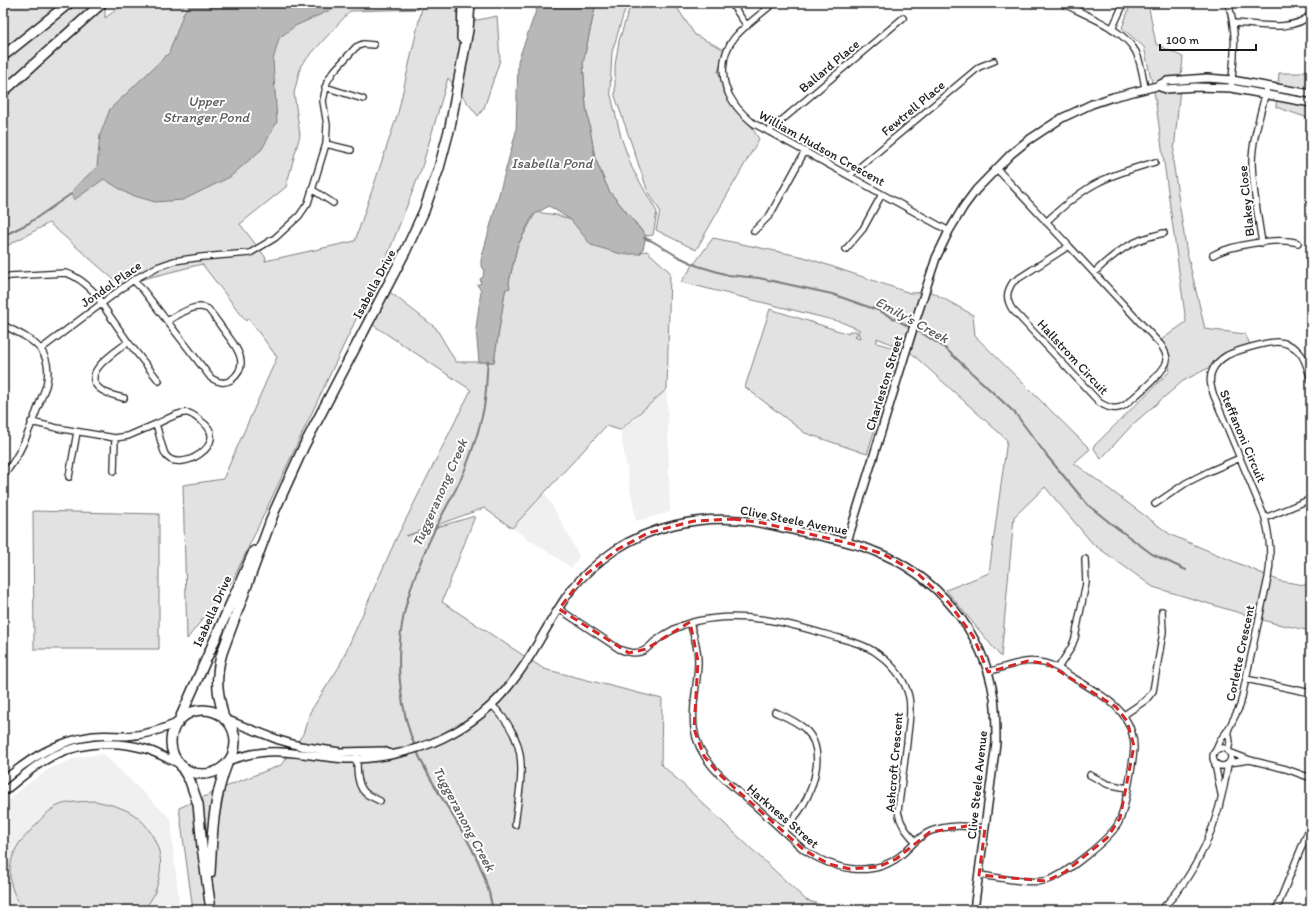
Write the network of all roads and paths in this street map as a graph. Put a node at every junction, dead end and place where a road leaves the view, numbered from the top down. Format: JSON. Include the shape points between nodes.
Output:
{"nodes":[{"id":1,"x":69,"y":3,"type":"edge"},
{"id":2,"x":102,"y":3,"type":"edge"},
{"id":3,"x":463,"y":3,"type":"edge"},
{"id":4,"x":470,"y":3,"type":"edge"},
{"id":5,"x":731,"y":3,"type":"edge"},
{"id":6,"x":774,"y":3,"type":"edge"},
{"id":7,"x":1062,"y":3,"type":"edge"},
{"id":8,"x":1124,"y":3,"type":"edge"},
{"id":9,"x":1228,"y":3,"type":"edge"},
{"id":10,"x":1311,"y":14,"type":"edge"},
{"id":11,"x":904,"y":18,"type":"dead end"},
{"id":12,"x":1234,"y":22,"type":"junction"},
{"id":13,"x":747,"y":26,"type":"junction"},
{"id":14,"x":1112,"y":29,"type":"junction"},
{"id":15,"x":374,"y":45,"type":"dead end"},
{"id":16,"x":3,"y":56,"type":"edge"},
{"id":17,"x":463,"y":56,"type":"junction"},
{"id":18,"x":994,"y":61,"type":"dead end"},
{"id":19,"x":1232,"y":80,"type":"junction"},
{"id":20,"x":1157,"y":86,"type":"junction"},
{"id":21,"x":1267,"y":86,"type":"junction"},
{"id":22,"x":325,"y":87,"type":"junction"},
{"id":23,"x":1145,"y":88,"type":"junction"},
{"id":24,"x":1231,"y":88,"type":"junction"},
{"id":25,"x":3,"y":92,"type":"edge"},
{"id":26,"x":1266,"y":94,"type":"junction"},
{"id":27,"x":1311,"y":94,"type":"edge"},
{"id":28,"x":363,"y":99,"type":"dead end"},
{"id":29,"x":1311,"y":103,"type":"edge"},
{"id":30,"x":769,"y":131,"type":"junction"},
{"id":31,"x":326,"y":144,"type":"junction"},
{"id":32,"x":352,"y":150,"type":"dead end"},
{"id":33,"x":805,"y":152,"type":"junction"},
{"id":34,"x":1154,"y":162,"type":"dead end"},
{"id":35,"x":996,"y":168,"type":"junction"},
{"id":36,"x":849,"y":176,"type":"junction"},
{"id":37,"x":313,"y":190,"type":"junction"},
{"id":38,"x":882,"y":194,"type":"junction"},
{"id":39,"x":333,"y":203,"type":"dead end"},
{"id":40,"x":1046,"y":222,"type":"junction"},
{"id":41,"x":754,"y":231,"type":"dead end"},
{"id":42,"x":949,"y":231,"type":"junction"},
{"id":43,"x":1164,"y":233,"type":"dead end"},
{"id":44,"x":1262,"y":243,"type":"junction"},
{"id":45,"x":1298,"y":243,"type":"dead end"},
{"id":46,"x":1069,"y":246,"type":"junction"},
{"id":47,"x":846,"y":249,"type":"dead end"},
{"id":48,"x":1213,"y":255,"type":"dead end"},
{"id":49,"x":1094,"y":273,"type":"junction"},
{"id":50,"x":3,"y":278,"type":"edge"},
{"id":51,"x":133,"y":280,"type":"junction"},
{"id":52,"x":101,"y":303,"type":"junction"},
{"id":53,"x":167,"y":321,"type":"junction"},
{"id":54,"x":3,"y":325,"type":"edge"},
{"id":55,"x":128,"y":342,"type":"junction"},
{"id":56,"x":41,"y":349,"type":"junction"},
{"id":57,"x":1311,"y":380,"type":"edge"},
{"id":58,"x":159,"y":381,"type":"dead end"},
{"id":59,"x":124,"y":398,"type":"dead end"},
{"id":60,"x":31,"y":422,"type":"junction"},
{"id":61,"x":156,"y":424,"type":"junction"},
{"id":62,"x":78,"y":432,"type":"junction"},
{"id":63,"x":115,"y":438,"type":"junction"},
{"id":64,"x":1240,"y":458,"type":"junction"},
{"id":65,"x":114,"y":471,"type":"dead end"},
{"id":66,"x":3,"y":475,"type":"edge"},
{"id":67,"x":69,"y":477,"type":"dead end"},
{"id":68,"x":1311,"y":499,"type":"edge"},
{"id":69,"x":1155,"y":504,"type":"dead end"},
{"id":70,"x":274,"y":512,"type":"junction"},
{"id":71,"x":1265,"y":518,"type":"junction"},
{"id":72,"x":847,"y":542,"type":"junction"},
{"id":73,"x":1085,"y":559,"type":"dead end"},
{"id":74,"x":1268,"y":578,"type":"joint"},
{"id":75,"x":559,"y":609,"type":"junction"},
{"id":76,"x":1162,"y":611,"type":"dead end"},
{"id":77,"x":690,"y":623,"type":"junction"},
{"id":78,"x":1058,"y":668,"type":"junction"},
{"id":79,"x":988,"y":672,"type":"junction"},
{"id":80,"x":1246,"y":679,"type":"junction"},
{"id":81,"x":1311,"y":692,"type":"edge"},
{"id":82,"x":492,"y":705,"type":"junction"},
{"id":83,"x":775,"y":712,"type":"dead end"},
{"id":84,"x":1124,"y":716,"type":"junction"},
{"id":85,"x":224,"y":719,"type":"junction"},
{"id":86,"x":177,"y":723,"type":"junction"},
{"id":87,"x":1228,"y":730,"type":"junction"},
{"id":88,"x":1216,"y":750,"type":"junction"},
{"id":89,"x":1229,"y":751,"type":"junction"},
{"id":90,"x":340,"y":755,"type":"junction"},
{"id":91,"x":357,"y":756,"type":"junction"},
{"id":92,"x":1250,"y":760,"type":"junction"},
{"id":93,"x":229,"y":761,"type":"junction"},
{"id":94,"x":1229,"y":763,"type":"junction"},
{"id":95,"x":180,"y":764,"type":"junction"},
{"id":96,"x":1215,"y":764,"type":"junction"},
{"id":97,"x":1090,"y":775,"type":"dead end"},
{"id":98,"x":1311,"y":778,"type":"edge"},
{"id":99,"x":3,"y":781,"type":"edge"},
{"id":100,"x":1127,"y":788,"type":"junction"},
{"id":101,"x":3,"y":792,"type":"edge"},
{"id":102,"x":1221,"y":796,"type":"junction"},
{"id":103,"x":380,"y":801,"type":"dead end"},
{"id":104,"x":1311,"y":824,"type":"edge"},
{"id":105,"x":515,"y":825,"type":"dead end"},
{"id":106,"x":985,"y":828,"type":"junction"},
{"id":107,"x":783,"y":831,"type":"junction"},
{"id":108,"x":915,"y":841,"type":"junction"},
{"id":109,"x":979,"y":875,"type":"junction"},
{"id":110,"x":208,"y":891,"type":"junction"},
{"id":111,"x":211,"y":910,"type":"edge"},
{"id":112,"x":974,"y":910,"type":"edge"},
{"id":113,"x":1161,"y":910,"type":"edge"},
{"id":114,"x":1276,"y":910,"type":"edge"}],
"edges":[{"from":1,"to":16,"type":"main road"},
{"from":2,"to":25,"type":"main road"},
{"from":3,"to":17,"type":"main road","name":"Isabella Drive"},
{"from":4,"to":17,"type":"main road","name":"Isabella Drive"},
{"from":5,"to":13,"type":"street"},
{"from":6,"to":13,"type":"street","name":"William Hudson Crescent"},
{"from":7,"to":14,"type":"street"},
{"from":8,"to":14,"type":"street"},
{"from":9,"to":12,"type":"street"},
{"from":10,"to":12,"type":"street","via":[[1300,22],[1286,26]]},
{"from":11,"to":30,"type":"street","name":"Ballard Place"},
{"from":12,"to":19,"type":"street"},
{"from":13,"to":30,"type":"street","name":"William Hudson Crescent","via":[[728,48],[723,72],[725,84],[733,103],[742,113],[753,123]]},
{"from":14,"to":23,"type":"street","via":[[1126,39],[1136,53]]},
{"from":15,"to":22,"type":"street","via":[[363,44],[356,47],[333,72]]},
{"from":17,"to":70,"type":"main road","name":"Isabella Drive","via":[[450,127],[432,189],[405,252],[304,446]]},
{"from":18,"to":36,"type":"street","name":"Fewtrell Place","via":[[979,67]]},
{"from":19,"to":20,"type":"street","name":"Charleston Street","via":[[1183,79],[1167,81]]},
{"from":19,"to":21,"type":"street","name":"Charleston Street"},
{"from":19,"to":24,"type":"street"},
{"from":20,"to":23,"type":"street","name":"Charleston Street"},
{"from":20,"to":24,"type":"street","name":"Charleston Street"},
{"from":21,"to":26,"type":"street","name":"Blakey Close"},
{"from":21,"to":27,"type":"street","name":"Charleston Street"},
{"from":22,"to":28,"type":"street"},
{"from":22,"to":31,"type":"street","via":[[323,101],[327,125]]},
{"from":23,"to":35,"type":"street","name":"Charleston Street","via":[[1099,102],[1062,118],[1027,141]]},
{"from":24,"to":26,"type":"street","name":"Charleston Street"},
{"from":26,"to":29,"type":"street","name":"Charleston Street"},
{"from":26,"to":44,"type":"street","name":"Blakey Close","via":[[1254,141],[1252,163]]},
{"from":30,"to":33,"type":"street","name":"William Hudson Crescent"},
{"from":31,"to":32,"type":"street"},
{"from":31,"to":37,"type":"street"},
{"from":33,"to":36,"type":"street","name":"William Hudson Crescent"},
{"from":33,"to":41,"type":"street","via":[[770,215]]},
{"from":34,"to":40,"type":"street","via":[[1090,186]]},
{"from":35,"to":40,"type":"street","name":"Hallstrom Circuit"},
{"from":35,"to":42,"type":"street","name":"Charleston Street","via":[[964,206]]},
{"from":36,"to":38,"type":"street","name":"William Hudson Crescent"},
{"from":37,"to":39,"type":"street"},
{"from":37,"to":51,"type":"street","name":"Jondol Place","via":[[299,216],[275,238],[250,253],[183,259],[157,267]]},
{"from":38,"to":42,"type":"street","name":"William Hudson Crescent"},
{"from":38,"to":47,"type":"street","via":[[864,229]]},
{"from":40,"to":46,"type":"street","name":"Hallstrom Circuit"},
{"from":42,"to":72,"type":"street","name":"Charleston Street","via":[[936,258]]},
{"from":43,"to":49,"type":"street","via":[[1124,248]]},
{"from":44,"to":45,"type":"street","name":"Blakey Close","via":[[1280,240]]},
{"from":44,"to":48,"type":"street","name":"Blakey Close","via":[[1222,250]]},
{"from":46,"to":49,"type":"street","name":"Hallstrom Circuit"},
{"from":46,"to":49,"type":"street","name":"Hallstrom Circuit","via":[[1013,282],[1007,295],[1008,302],[1100,403],[1112,409],[1121,408],[1163,370],[1167,359],[1162,345]]},
{"from":50,"to":52,"type":"street","via":[[69,274],[95,293]]},
{"from":51,"to":52,"type":"street","name":"Jondol Place"},
{"from":51,"to":53,"type":"street"},
{"from":52,"to":55,"type":"street"},
{"from":52,"to":56,"type":"street","name":"Jondol Place"},
{"from":53,"to":53,"type":"street","via":[[197,306],[208,309],[239,350],[241,362],[235,377],[224,383],[211,378]]},
{"from":54,"to":56,"type":"street","via":[[31,340]]},
{"from":55,"to":58,"type":"street"},
{"from":55,"to":59,"type":"street","via":[[99,365],[94,374],[98,388]]},
{"from":56,"to":60,"type":"street","via":[[47,362],[48,376]]},
{"from":57,"to":64,"type":"street","name":"Steffanoni Circuit","via":[[1301,354],[1293,346],[1285,343],[1269,343],[1231,354],[1219,361],[1212,372],[1210,384]]},
{"from":60,"to":62,"type":"street"},
{"from":60,"to":66,"type":"street","via":[[14,462]]},
{"from":61,"to":61,"type":"street","via":[[165,454],[175,461],[200,455],[211,439],[208,426],[187,412]]},
{"from":61,"to":63,"type":"street","via":[[128,436]]},
{"from":62,"to":63,"type":"street"},
{"from":62,"to":67,"type":"street"},
{"from":63,"to":65,"type":"street"},
{"from":64,"to":69,"type":"street","via":[[1186,483]]},
{"from":64,"to":71,"type":"street","name":"Steffanoni Circuit"},
{"from":68,"to":71,"type":"street"},
{"from":70,"to":85,"type":"main road","name":"Isabella Drive","via":[[222,653],[217,686]]},
{"from":70,"to":86,"type":"main road","name":"Isabella Drive","via":[[234,594]]},
{"from":71,"to":74,"type":"street","name":"Steffanoni Circuit","via":[[1271,557]]},
{"from":72,"to":75,"type":"street","name":"Clive Steele Avenue","via":[[742,520],[706,520],[670,526],[638,538],[600,561],[570,592]]},
{"from":72,"to":79,"type":"street","name":"Clive Steele Avenue","via":[[873,550],[902,564],[940,593],[969,630]]},
{"from":73,"to":78,"type":"street","via":[[1086,583],[1075,638]]},
{"from":74,"to":80,"type":"street","name":"Corlette Crescent"},
{"from":75,"to":77,"type":"street","name":"Ashcroft Crescent","via":[[619,649],[630,653],[640,652],[668,633]]},
{"from":75,"to":82,"type":"street","name":"Clive Steele Avenue","via":[[518,674]]},
{"from":76,"to":84,"type":"street","via":[[1163,632],[1153,691],[1146,700]]},
{"from":77,"to":107,"type":"street","name":"Harkness Street","via":[[697,646],[698,661],[693,716],[698,743],[714,769]]},
{"from":77,"to":108,"type":"street","name":"Ashcroft Crescent","via":[[719,617],[766,619],[858,643],[889,663],[905,684],[910,703],[898,812],[902,826]]},
{"from":78,"to":79,"type":"street","via":[[1038,661],[1028,661]]},
{"from":78,"to":84,"type":"street","via":[[1107,700]]},
{"from":79,"to":106,"type":"street","name":"Clive Steele Avenue","via":[[994,696],[996,733]]},
{"from":80,"to":81,"type":"street"},
{"from":80,"to":87,"type":"street","name":"Corlette Crescent","via":[[1240,706]]},
{"from":82,"to":91,"type":"street","name":"Clive Steele Avenue","via":[[465,726],[435,741],[391,754],[383,751]]},
{"from":82,"to":105,"type":"street","via":[[510,727],[519,746],[521,770]]},
{"from":83,"to":107,"type":"street","via":[[793,720],[806,730],[817,752],[816,772],[809,794],[802,808]]},
{"from":84,"to":100,"type":"street","via":[[1134,746]]},
{"from":85,"to":86,"type":"main road","via":[[212,712],[201,710],[190,713]]},
{"from":85,"to":90,"type":"street","name":"Clive Steele Avenue","via":[[279,740]]},
{"from":85,"to":93,"type":"main road","via":[[235,740]]},
{"from":86,"to":95,"type":"main road","via":[[171,745]]},
{"from":86,"to":99,"type":"street","via":[[144,734],[92,736],[55,746],[21,765]]},
{"from":87,"to":88,"type":"street","name":"Corlette Crescent"},
{"from":87,"to":89,"type":"street","name":"Corlette Crescent"},
{"from":88,"to":89,"type":"street","via":[[1222,748]]},
{"from":88,"to":96,"type":"street","via":[[1212,757]]},
{"from":89,"to":92,"type":"street"},
{"from":89,"to":94,"type":"street"},
{"from":90,"to":91,"type":"street","name":"Clive Steele Avenue"},
{"from":90,"to":93,"type":"street","name":"Clive Steele Avenue","via":[[274,752],[257,753]]},
{"from":91,"to":103,"type":"street","via":[[360,785],[364,792]]},
{"from":92,"to":94,"type":"street"},
{"from":92,"to":98,"type":"street"},
{"from":93,"to":95,"type":"main road","via":[[221,769],[205,774],[189,771]]},
{"from":93,"to":110,"type":"main road","via":[[220,782],[213,820]]},
{"from":94,"to":96,"type":"street","via":[[1221,767]]},
{"from":94,"to":102,"type":"street"},
{"from":95,"to":101,"type":"street","via":[[131,746],[89,745],[43,761]]},
{"from":95,"to":110,"type":"main road","via":[[190,781],[198,804]]},
{"from":96,"to":102,"type":"street"},
{"from":97,"to":100,"type":"street","via":[[1107,784]]},
{"from":100,"to":109,"type":"street","via":[[1120,818],[1111,833],[1056,877],[1035,882]]},
{"from":102,"to":113,"type":"street","via":[[1212,830],[1196,865],[1185,883]]},
{"from":104,"to":114,"type":"street"},
{"from":106,"to":108,"type":"street","name":"Harkness Street","via":[[941,828]]},
{"from":106,"to":109,"type":"street","name":"Clive Steele Avenue"},
{"from":107,"to":108,"type":"street","name":"Harkness Street","via":[[816,858],[836,867],[850,869],[884,865],[901,855]]},
{"from":109,"to":112,"type":"street","name":"Clive Steele Avenue"},
{"from":110,"to":111,"type":"main road"}]}
